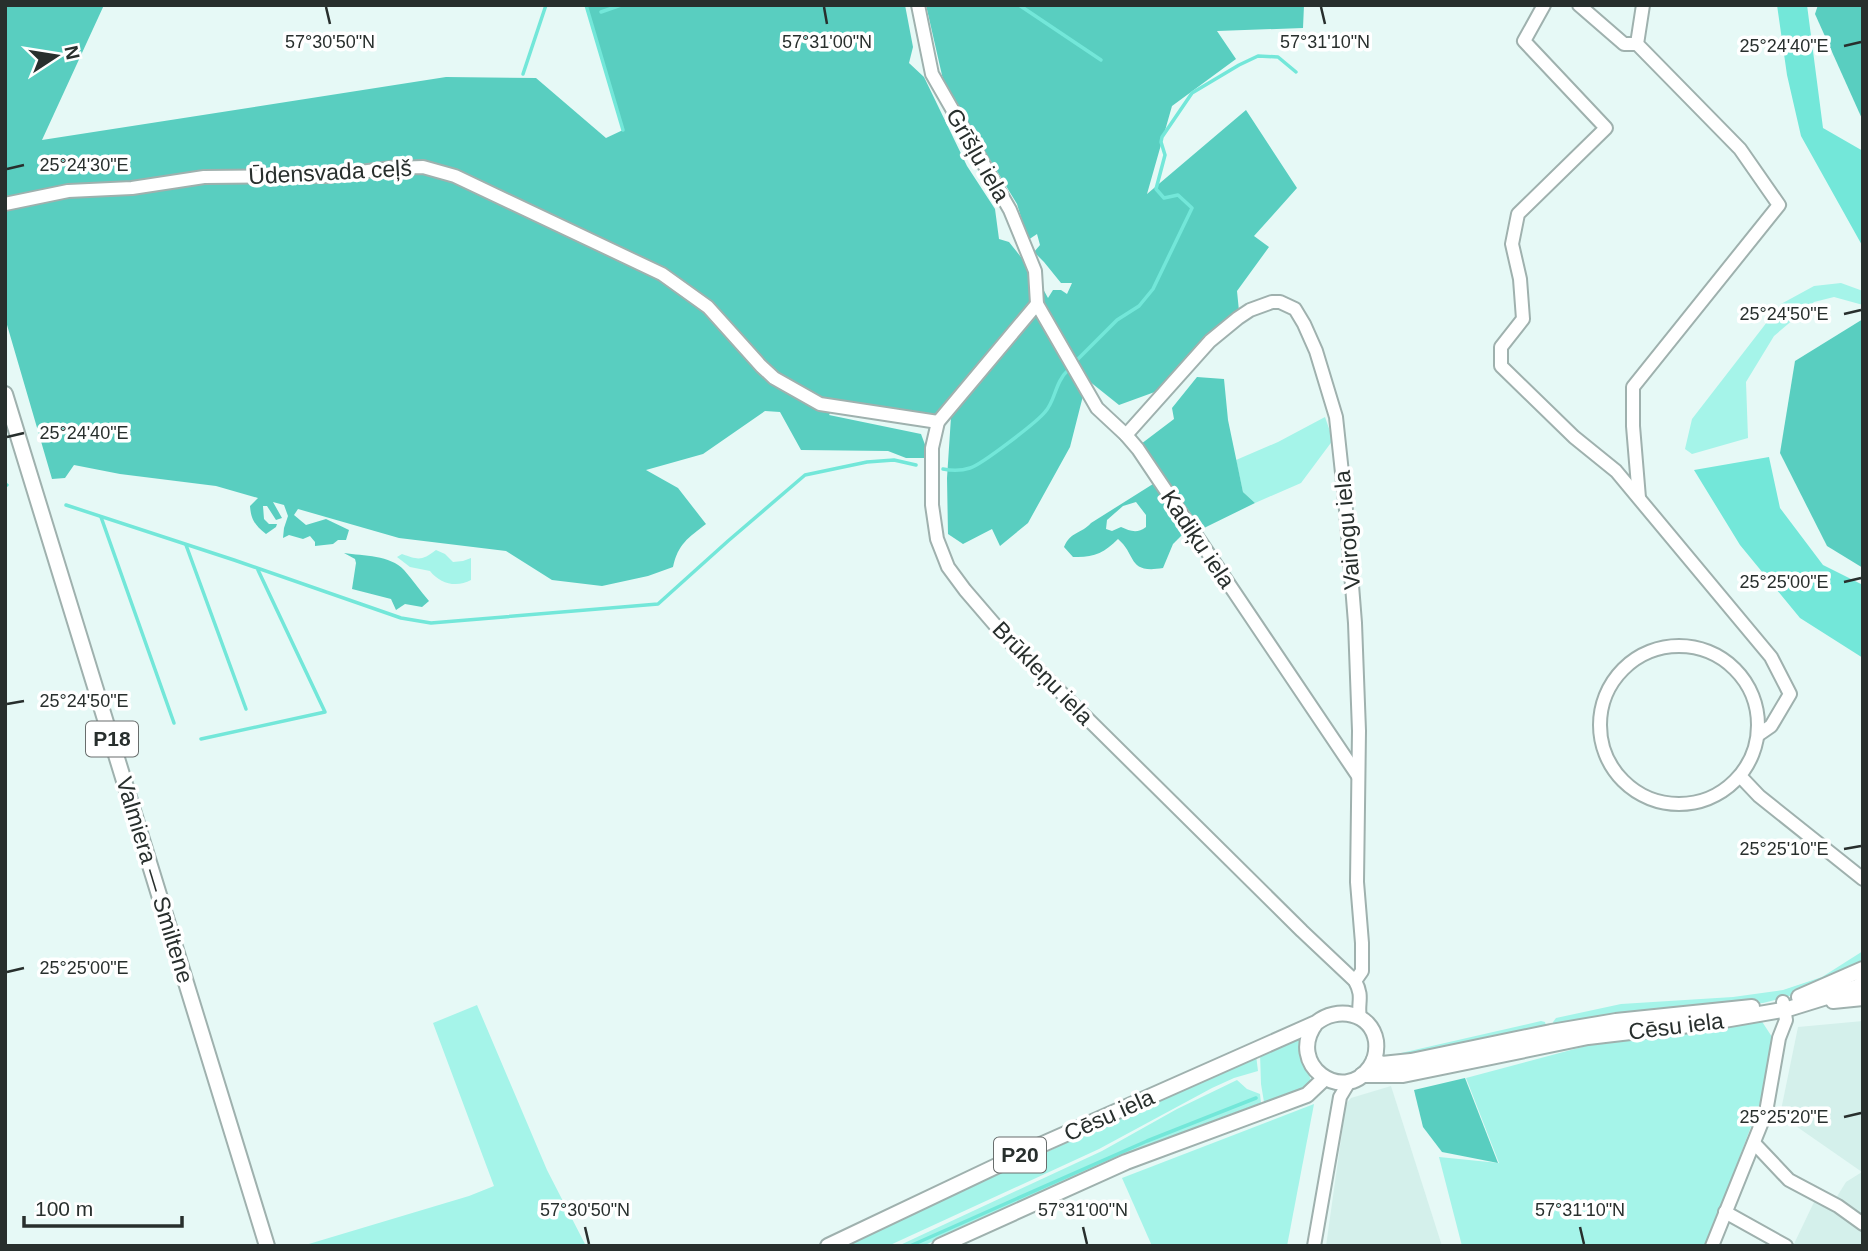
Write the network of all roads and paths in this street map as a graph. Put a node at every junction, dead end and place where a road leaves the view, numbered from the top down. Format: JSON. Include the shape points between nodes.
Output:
{"nodes":[{"id":1,"x":918,"y":5,"type":"edge"},
{"id":2,"x":1544,"y":5,"type":"edge"},
{"id":3,"x":1579,"y":5,"type":"edge"},
{"id":4,"x":1643,"y":5,"type":"edge"},
{"id":5,"x":1637,"y":44,"type":"junction"},
{"id":6,"x":5,"y":204,"type":"edge"},
{"id":7,"x":1037,"y":304,"type":"junction"},
{"id":8,"x":5,"y":394,"type":"edge"},
{"id":9,"x":938,"y":422,"type":"junction"},
{"id":10,"x":1126,"y":435,"type":"junction"},
{"id":11,"x":1639,"y":498,"type":"junction"},
{"id":12,"x":1758,"y":736,"type":"junction"},
{"id":13,"x":1358,"y":776,"type":"junction"},
{"id":14,"x":1740,"y":776,"type":"junction"},
{"id":15,"x":1863,"y":879,"type":"edge"},
{"id":16,"x":1863,"y":969,"type":"edge"},
{"id":17,"x":1356,"y":983,"type":"junction"},
{"id":18,"x":1863,"y":983,"type":"edge"},
{"id":19,"x":1863,"y":998,"type":"edge"},
{"id":20,"x":1807,"y":1003,"type":"junction"},
{"id":21,"x":1784,"y":1006,"type":"junction"},
{"id":22,"x":1353,"y":1016,"type":"junction"},
{"id":23,"x":1317,"y":1023,"type":"junction"},
{"id":24,"x":1374,"y":1060,"type":"junction"},
{"id":25,"x":1356,"y":1078,"type":"junction"},
{"id":26,"x":1329,"y":1080,"type":"junction"},
{"id":27,"x":1754,"y":1143,"type":"junction"},
{"id":28,"x":1332,"y":1148,"type":"junction"},
{"id":29,"x":1726,"y":1212,"type":"junction"},
{"id":30,"x":1863,"y":1224,"type":"edge"},
{"id":31,"x":267,"y":1246,"type":"edge"},
{"id":32,"x":828,"y":1246,"type":"edge"},
{"id":33,"x":940,"y":1246,"type":"edge"},
{"id":34,"x":1314,"y":1246,"type":"edge"},
{"id":35,"x":1712,"y":1246,"type":"edge"},
{"id":36,"x":1786,"y":1246,"type":"edge"}],
"edges":[{"from":1,"to":7,"type":"street","name":"Grīšļu iela","via":[[932,74],[1010,210],[1035,271]]},
{"from":2,"to":11,"type":"street","via":[[1524,41],[1606,128],[1518,214],[1512,244],[1523,318],[1501,347],[1501,366],[1616,471]]},
{"from":3,"to":5,"type":"street","via":[[1624,44]]},
{"from":4,"to":5,"type":"street"},
{"from":5,"to":11,"type":"street","via":[[1740,149],[1779,205],[1633,387]]},
{"from":6,"to":9,"type":"street","name":"Ūdensvada ceļš","via":[[68,191],[132,188],[204,177],[328,176],[423,167],[455,176],[662,274],[708,307],[774,378],[820,404]]},
{"from":7,"to":9,"type":"street"},
{"from":7,"to":10,"type":"street","name":"Kadiķu iela","via":[[1097,408]]},
{"from":8,"to":31,"type":"main road","name":"Valmiera — Smiltene","number":"P18"},
{"from":9,"to":17,"type":"street","name":"Brūkleņu iela","via":[[932,448],[937,540],[948,567],[965,590],[1008,640]]},
{"from":10,"to":13,"type":"street","name":"Kadiķu iela"},
{"from":10,"to":13,"type":"street","name":"Vairogu iela","via":[[1210,341],[1238,318],[1272,302],[1294,309],[1315,351],[1336,417],[1355,623]]},
{"from":11,"to":12,"type":"street","via":[[1771,657],[1790,694],[1771,726]]},
{"from":12,"to":14,"type":"street","via":[[1755,752]]},
{"from":12,"to":14,"type":"street","via":[[1758,713],[1740,673],[1703,649],[1659,648],[1621,671],[1607,691],[1600,715],[1601,740],[1609,764],[1624,783],[1645,797],[1669,805],[1694,804],[1717,796]]},
{"from":13,"to":17,"type":"street","name":"Vairogu iela","via":[[1362,971]]},
{"from":14,"to":15,"type":"street"},
{"from":16,"to":21,"type":"main road","name":"Cēsu iela"},
{"from":17,"to":22,"type":"street","via":[[1361,997]]},
{"from":18,"to":20,"type":"main road","name":"Cēsu iela"},
{"from":19,"to":20,"type":"main road"},
{"from":20,"to":21,"type":"main road","name":"Cēsu iela"},
{"from":21,"to":24,"type":"main road","name":"Cēsu iela","via":[[1616,1021],[1411,1061],[1382,1064]]},
{"from":21,"to":25,"type":"main road","name":"Cēsu iela","via":[[1707,1023],[1576,1039],[1403,1075]]},
{"from":21,"to":27,"type":"street","via":[[1785,1022],[1766,1112]]},
{"from":22,"to":23,"type":"main road","name":"Cēsu iela","via":[[1331,1014]]},
{"from":22,"to":24,"type":"main road","via":[[1372,1031]]},
{"from":23,"to":26,"type":"main road","via":[[1308,1037],[1307,1053],[1313,1068]]},
{"from":23,"to":32,"type":"main road","name":"Cēsu iela","number":"P20","via":[[1043,1144]]},
{"from":24,"to":25,"type":"main road"},
{"from":25,"to":26,"type":"main road","name":"Cēsu iela"},
{"from":25,"to":28,"type":"street","via":[[1340,1097]]},
{"from":26,"to":28,"type":"street","via":[[1335,1098]]},
{"from":26,"to":33,"type":"main road","number":"P20","via":[[1307,1095],[1126,1162]]},
{"from":27,"to":29,"type":"street"},
{"from":27,"to":30,"type":"street","via":[[1789,1180]]},
{"from":28,"to":34,"type":"street"},
{"from":29,"to":35,"type":"street"},
{"from":29,"to":36,"type":"street"}]}
